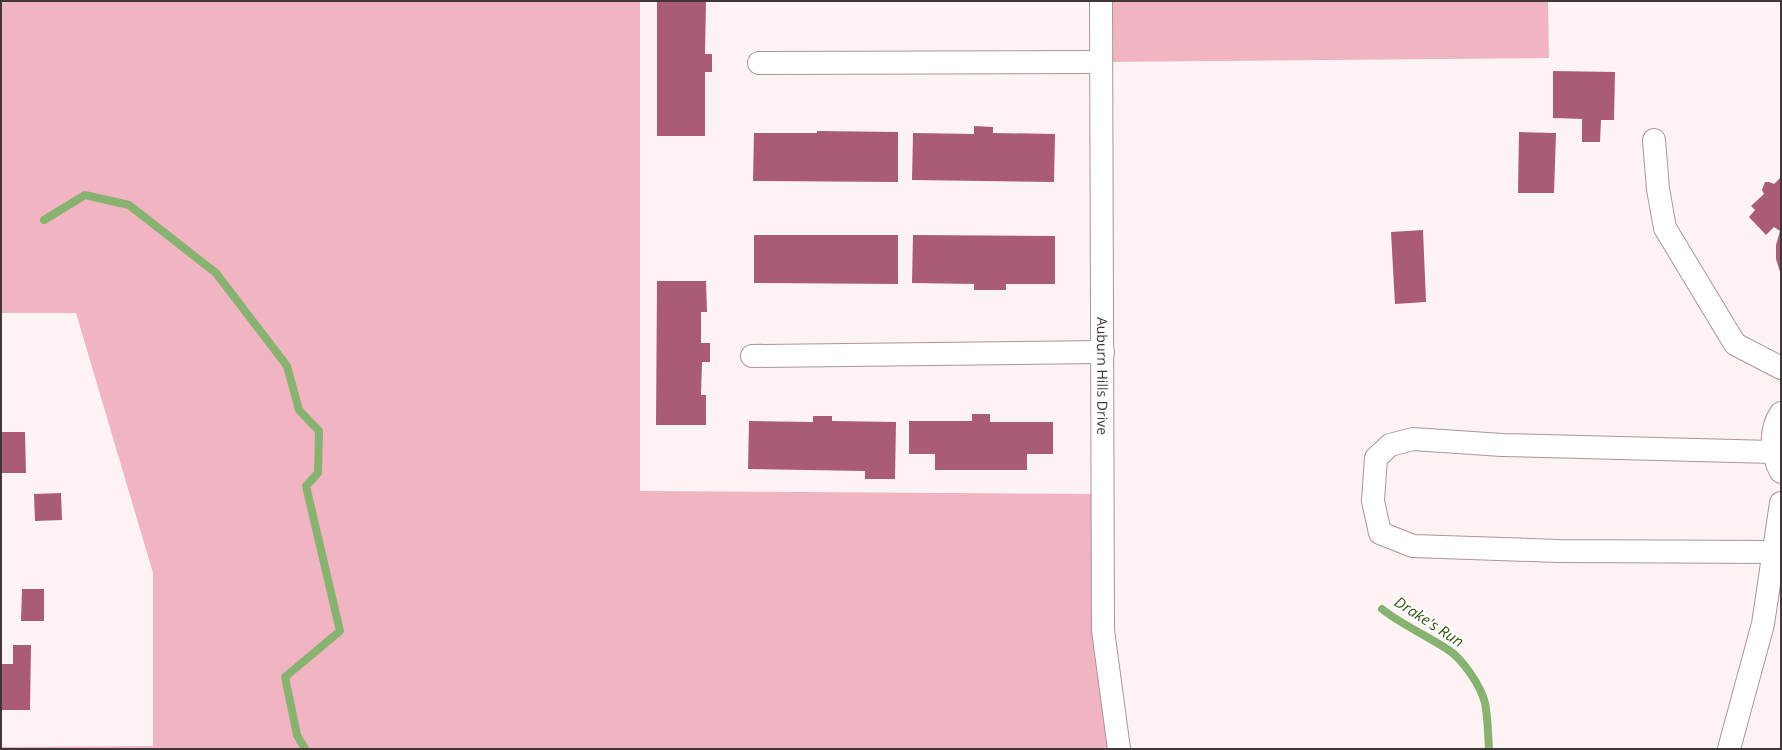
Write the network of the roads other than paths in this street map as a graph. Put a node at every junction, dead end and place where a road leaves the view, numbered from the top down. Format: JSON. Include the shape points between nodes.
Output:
{"nodes":[{"id":1,"x":1100,"y":1,"type":"edge"},
{"id":2,"x":1101,"y":62,"type":"junction"},
{"id":3,"x":759,"y":63,"type":"dead end"},
{"id":4,"x":1654,"y":140,"type":"dead end"},
{"id":5,"x":1103,"y":352,"type":"junction"},
{"id":6,"x":752,"y":356,"type":"dead end"},
{"id":7,"x":1781,"y":368,"type":"edge"},
{"id":8,"x":1781,"y":413,"type":"edge"},
{"id":9,"x":1773,"y":452,"type":"junction"},
{"id":10,"x":1781,"y":472,"type":"edge"},
{"id":11,"x":1781,"y":503,"type":"edge"},
{"id":12,"x":1774,"y":552,"type":"junction"},
{"id":13,"x":1119,"y":749,"type":"edge"},
{"id":14,"x":1729,"y":749,"type":"edge"}],
"edges":[{"from":1,"to":2,"type":"street","name":"Auburn Hills Drive"},
{"from":2,"to":3,"type":"street"},
{"from":2,"to":5,"type":"street","name":"Auburn Hills Drive"},
{"from":4,"to":7,"type":"street","via":[[1658,189],[1665,228],[1735,344]]},
{"from":5,"to":6,"type":"street"},
{"from":5,"to":13,"type":"street","name":"Auburn Hills Drive","via":[[1103,630]]},
{"from":8,"to":9,"type":"street","via":[[1773,434]]},
{"from":9,"to":10,"type":"street"},
{"from":9,"to":12,"type":"street","via":[[1502,445],[1413,439],[1390,445],[1376,458],[1373,501],[1380,533],[1413,546],[1559,551]]},
{"from":11,"to":12,"type":"street"},
{"from":12,"to":14,"type":"street","via":[[1764,624]]}]}
